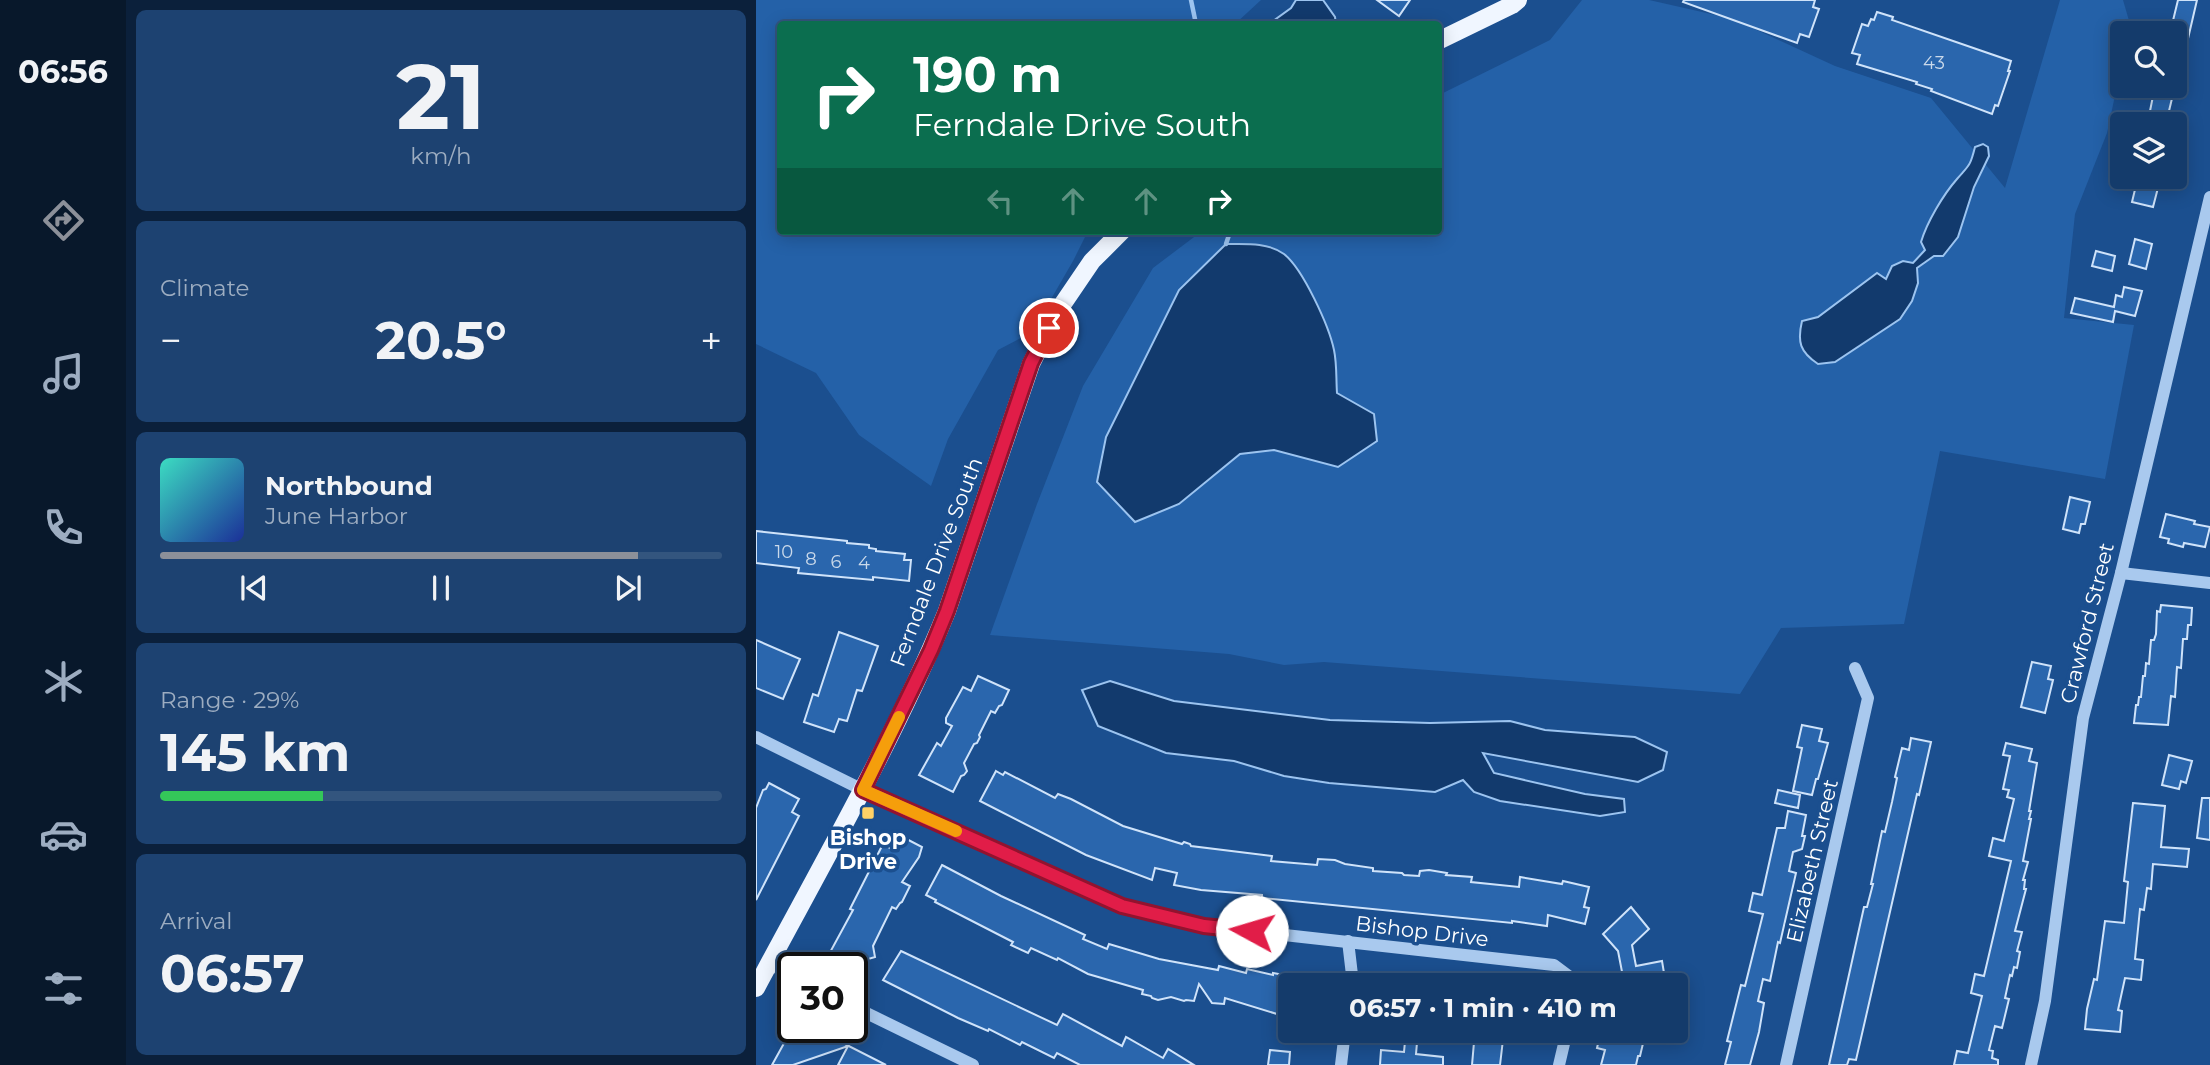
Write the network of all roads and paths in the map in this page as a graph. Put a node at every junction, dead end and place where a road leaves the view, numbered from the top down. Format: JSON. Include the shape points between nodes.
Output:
{"nodes":[{"id":1,"x":1518,"y":0,"type":"edge"},
{"id":2,"x":1442,"y":39,"type":"edge"},
{"id":3,"x":2210,"y":197,"type":"edge"},
{"id":4,"x":1118,"y":235,"type":"edge"},
{"id":5,"x":2120,"y":573,"type":"junction"},
{"id":6,"x":2210,"y":583,"type":"edge"},
{"id":7,"x":1855,"y":668,"type":"dead end"},
{"id":8,"x":756,"y":737,"type":"edge"},
{"id":9,"x":863,"y":790,"type":"junction"},
{"id":10,"x":1348,"y":941,"type":"junction"},
{"id":11,"x":769,"y":964,"type":"junction"},
{"id":12,"x":777,"y":968,"type":"edge"},
{"id":13,"x":1352,"y":973,"type":"edge"},
{"id":14,"x":1564,"y":973,"type":"edge"},
{"id":15,"x":756,"y":988,"type":"edge"},
{"id":16,"x":868,"y":1014,"type":"edge"},
{"id":17,"x":1344,"y":1043,"type":"edge"},
{"id":18,"x":1564,"y":1043,"type":"edge"},
{"id":19,"x":973,"y":1065,"type":"edge"},
{"id":20,"x":1341,"y":1065,"type":"edge"},
{"id":21,"x":1559,"y":1065,"type":"edge"},
{"id":22,"x":1786,"y":1065,"type":"edge"},
{"id":23,"x":2031,"y":1065,"type":"edge"}],
"edges":[{"from":1,"to":2,"type":"main road"},
{"from":3,"to":5,"type":"street","name":"Crawford Street"},
{"from":4,"to":9,"type":"main road","name":"Ferndale Drive South","via":[[1092,261],[1058,310],[1031,363],[947,611]]},
{"from":5,"to":6,"type":"street"},
{"from":5,"to":23,"type":"street","name":"Crawford Street","via":[[2083,718],[2045,1001]]},
{"from":7,"to":22,"type":"street","name":"Elizabeth Street","via":[[1868,698]]},
{"from":8,"to":9,"type":"street","name":"Bishop Drive"},
{"from":9,"to":10,"type":"street","name":"Bishop Drive","via":[[1122,906],[1204,926]]},
{"from":9,"to":11,"type":"main road","name":"Ferndale Drive South"},
{"from":10,"to":13,"type":"street"},
{"from":10,"to":14,"type":"street","name":"Bishop Drive","via":[[1553,965]]},
{"from":11,"to":12,"type":"street"},
{"from":11,"to":15,"type":"main road","name":"Ferndale Drive South"},
{"from":16,"to":19,"type":"street"},
{"from":17,"to":20,"type":"street"},
{"from":18,"to":21,"type":"street"}]}
